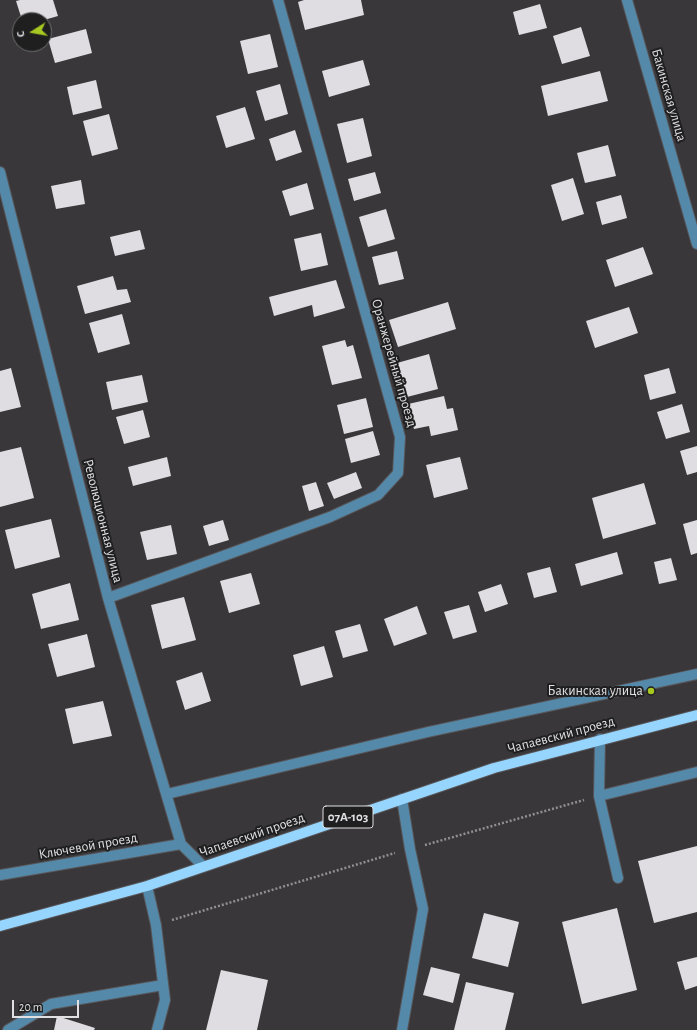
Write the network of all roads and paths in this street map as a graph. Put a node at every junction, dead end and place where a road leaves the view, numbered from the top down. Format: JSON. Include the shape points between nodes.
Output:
{"nodes":[{"id":1,"x":278,"y":0,"type":"edge"},
{"id":2,"x":627,"y":0,"type":"edge"},
{"id":3,"x":0,"y":172,"type":"edge"},
{"id":4,"x":697,"y":244,"type":"edge"},
{"id":5,"x":108,"y":598,"type":"junction"},
{"id":6,"x":697,"y":674,"type":"edge"},
{"id":7,"x":697,"y":715,"type":"edge"},
{"id":8,"x":600,"y":739,"type":"junction"},
{"id":9,"x":697,"y":772,"type":"edge"},
{"id":10,"x":167,"y":794,"type":"junction"},
{"id":11,"x":599,"y":796,"type":"junction"},
{"id":12,"x":402,"y":799,"type":"junction"},
{"id":13,"x":181,"y":844,"type":"junction"},
{"id":14,"x":410,"y":849,"type":"junction"},
{"id":15,"x":203,"y":866,"type":"junction"},
{"id":16,"x":0,"y":875,"type":"edge"},
{"id":17,"x":618,"y":878,"type":"dead end"},
{"id":18,"x":147,"y":886,"type":"junction"},
{"id":19,"x":156,"y":925,"type":"junction"},
{"id":20,"x":0,"y":926,"type":"edge"},
{"id":21,"x":163,"y":985,"type":"junction"},
{"id":22,"x":8,"y":1030,"type":"edge"},
{"id":23,"x":157,"y":1030,"type":"edge"},
{"id":24,"x":402,"y":1030,"type":"edge"}],
"edges":[{"from":1,"to":5,"type":"street","name":"Оранжерейный проезд","via":[[400,437],[398,473],[378,495],[330,517]]},
{"from":2,"to":4,"type":"street","name":"Бакинская улица"},
{"from":3,"to":5,"type":"street","name":"Революционная улица"},
{"from":5,"to":10,"type":"street","name":"Революционная улица"},
{"from":6,"to":10,"type":"street","via":[[428,732]]},
{"from":7,"to":8,"type":"main road","name":"Чапаевский проезд","number":"07А-103"},
{"from":8,"to":11,"type":"street"},
{"from":8,"to":12,"type":"main road","name":"Чапаевский проезд","number":"07А-103","via":[[494,768]]},
{"from":9,"to":11,"type":"street"},
{"from":10,"to":13,"type":"street","name":"Революционная улица"},
{"from":11,"to":14,"type":"path"},
{"from":11,"to":17,"type":"street"},
{"from":12,"to":14,"type":"street"},
{"from":12,"to":15,"type":"main road","name":"Чапаевский проезд","number":"07А-103"},
{"from":13,"to":15,"type":"street","name":"Революционная улица"},
{"from":13,"to":16,"type":"street","name":"Ключевой проезд"},
{"from":14,"to":19,"type":"path"},
{"from":14,"to":24,"type":"street","via":[[423,908]]},
{"from":15,"to":18,"type":"main road","name":"Чапаевский проезд","number":"07А-103"},
{"from":18,"to":19,"type":"street"},
{"from":18,"to":20,"type":"main road","name":"Чапаевский проезд","number":"07А-103"},
{"from":19,"to":21,"type":"street"},
{"from":21,"to":22,"type":"street","via":[[50,1004]]},
{"from":21,"to":23,"type":"street","via":[[165,1000]]}]}
